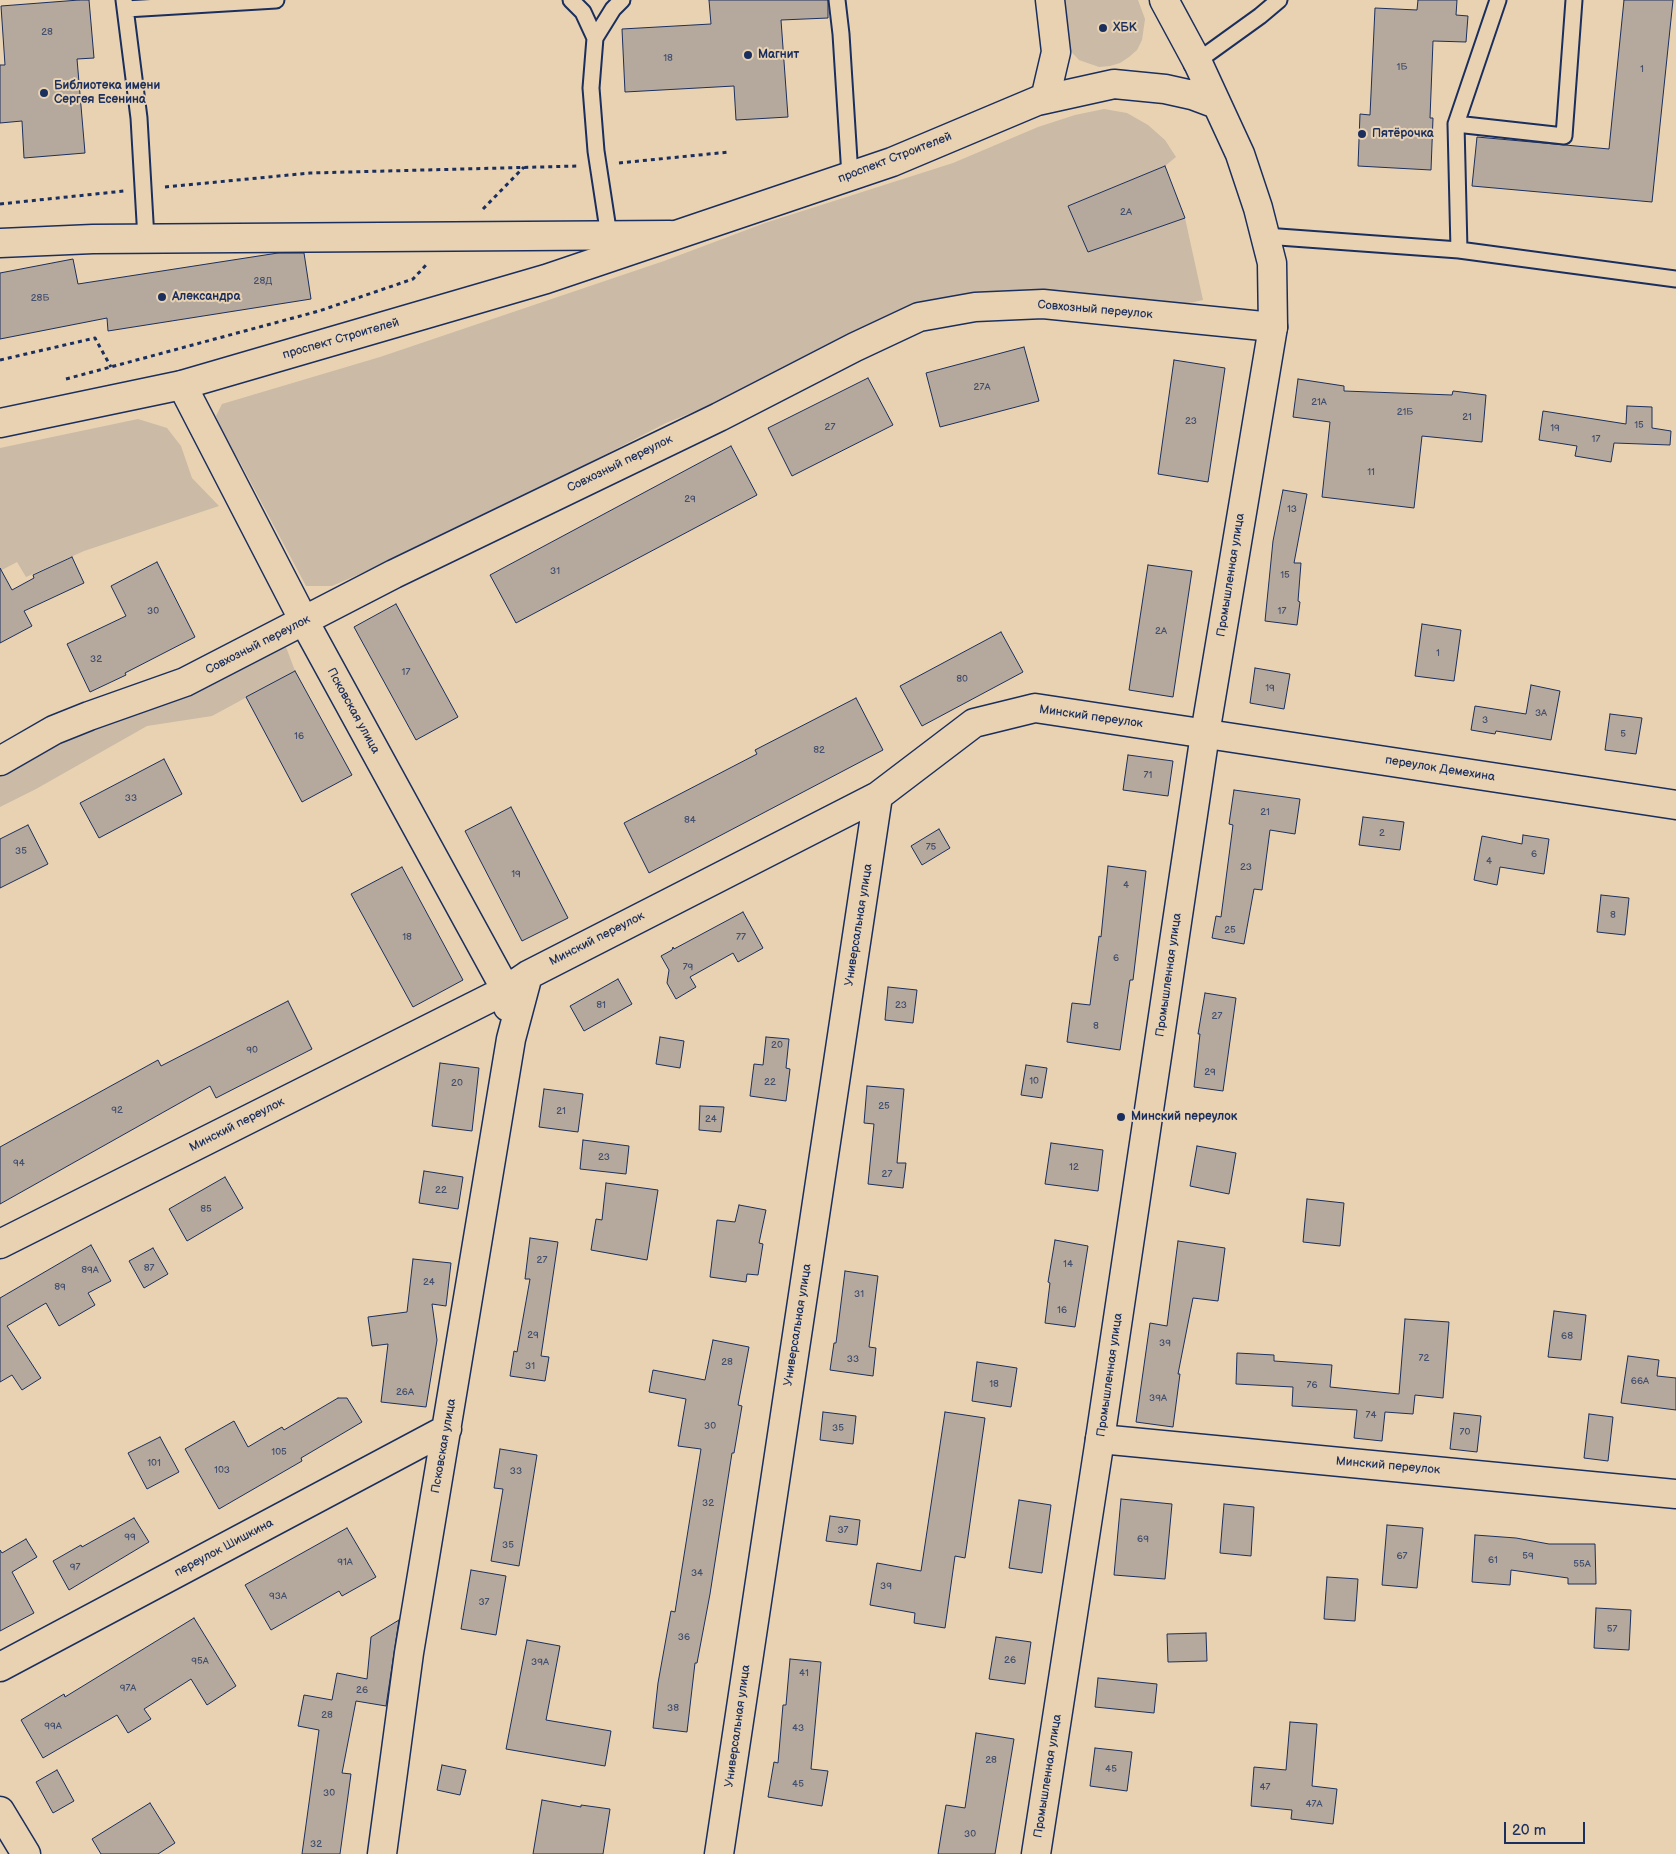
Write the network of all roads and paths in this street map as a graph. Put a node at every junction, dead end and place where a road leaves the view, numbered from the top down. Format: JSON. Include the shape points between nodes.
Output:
{"nodes":[{"id":1,"x":276,"y":0,"type":"edge"},
{"id":2,"x":571,"y":0,"type":"edge"},
{"id":3,"x":622,"y":0,"type":"edge"},
{"id":4,"x":837,"y":0,"type":"edge"},
{"id":5,"x":1050,"y":0,"type":"edge"},
{"id":6,"x":1164,"y":0,"type":"edge"},
{"id":7,"x":1279,"y":0,"type":"edge"},
{"id":8,"x":1498,"y":0,"type":"edge"},
{"id":9,"x":1574,"y":0,"type":"edge"},
{"id":10,"x":125,"y":5,"type":"edge"},
{"id":11,"x":595,"y":38,"type":"junction"},
{"id":12,"x":1198,"y":63,"type":"junction"},
{"id":13,"x":1045,"y":99,"type":"junction"},
{"id":14,"x":1216,"y":104,"type":"junction"},
{"id":15,"x":1456,"y":124,"type":"junction"},
{"id":16,"x":729,"y":152,"type":"dead end"},
{"id":17,"x":598,"y":166,"type":"junction"},
{"id":18,"x":524,"y":167,"type":"junction"},
{"id":19,"x":850,"y":176,"type":"junction"},
{"id":20,"x":142,"y":189,"type":"junction"},
{"id":21,"x":0,"y":204,"type":"edge"},
{"id":22,"x":676,"y":235,"type":"junction"},
{"id":23,"x":455,"y":236,"type":"junction"},
{"id":24,"x":608,"y":236,"type":"junction"},
{"id":25,"x":1265,"y":236,"type":"junction"},
{"id":26,"x":146,"y":239,"type":"junction"},
{"id":27,"x":0,"y":243,"type":"edge"},
{"id":28,"x":1459,"y":250,"type":"junction"},
{"id":29,"x":1676,"y":279,"type":"edge"},
{"id":30,"x":1273,"y":327,"type":"junction"},
{"id":31,"x":0,"y":360,"type":"edge"},
{"id":32,"x":111,"y":367,"type":"junction"},
{"id":33,"x":64,"y":379,"type":"dead end"},
{"id":34,"x":182,"y":385,"type":"junction"},
{"id":35,"x":0,"y":423,"type":"edge"},
{"id":36,"x":304,"y":621,"type":"junction"},
{"id":37,"x":1205,"y":734,"type":"junction"},
{"id":38,"x":0,"y":761,"type":"edge"},
{"id":39,"x":878,"y":796,"type":"junction"},
{"id":40,"x":1676,"y":805,"type":"edge"},
{"id":41,"x":517,"y":982,"type":"junction"},
{"id":42,"x":0,"y":1244,"type":"edge"},
{"id":43,"x":448,"y":1429,"type":"junction"},
{"id":44,"x":1100,"y":1439,"type":"junction"},
{"id":45,"x":1676,"y":1494,"type":"edge"},
{"id":46,"x":0,"y":1668,"type":"edge"},
{"id":47,"x":0,"y":1811,"type":"edge"},
{"id":48,"x":26,"y":1854,"type":"edge"},
{"id":49,"x":382,"y":1854,"type":"edge"},
{"id":50,"x":719,"y":1854,"type":"edge"},
{"id":51,"x":1036,"y":1854,"type":"edge"}],
"edges":[{"from":1,"to":10,"type":"lane"},
{"from":2,"to":11,"type":"lane","via":[[582,12]]},
{"from":3,"to":11,"type":"lane"},
{"from":4,"to":19,"type":"lane"},
{"from":5,"to":13,"type":"street","via":[[1056,52]]},
{"from":6,"to":12,"type":"street","name":"Промышленная улица"},
{"from":7,"to":12,"type":"lane","via":[[1187,69]]},
{"from":8,"to":15,"type":"lane"},
{"from":9,"to":15,"type":"lane","via":[[1564,136]]},
{"from":10,"to":20,"type":"lane","via":[[138,118]]},
{"from":11,"to":17,"type":"lane","via":[[592,88]]},
{"from":12,"to":14,"type":"street","name":"Промышленная улица"},
{"from":13,"to":14,"type":"street","name":"проспект Строителей","via":[[1114,84],[1165,89]]},
{"from":13,"to":19,"type":"street","name":"проспект Строителей"},
{"from":14,"to":25,"type":"street","name":"Промышленная улица","via":[[1240,154]]},
{"from":15,"to":28,"type":"lane"},
{"from":16,"to":17,"type":"path"},
{"from":17,"to":18,"type":"path"},
{"from":17,"to":24,"type":"lane"},
{"from":18,"to":20,"type":"path","via":[[310,173]]},
{"from":18,"to":23,"type":"path"},
{"from":19,"to":22,"type":"street","name":"проспект Строителей"},
{"from":20,"to":21,"type":"path"},
{"from":20,"to":26,"type":"lane"},
{"from":22,"to":24,"type":"street","name":"проспект Строителей"},
{"from":22,"to":34,"type":"street","name":"проспект Строителей","via":[[546,279]]},
{"from":23,"to":24,"type":"street","name":"проспект Строителей"},
{"from":23,"to":26,"type":"street","name":"проспект Строителей"},
{"from":23,"to":32,"type":"path","via":[[413,279],[319,311]]},
{"from":25,"to":28,"type":"lane"},
{"from":25,"to":30,"type":"street","name":"Промышленная улица","via":[[1272,263]]},
{"from":26,"to":27,"type":"street","name":"проспект Строителей"},
{"from":28,"to":29,"type":"lane"},
{"from":30,"to":36,"type":"street","name":"Совхозный переулок","via":[[1043,304],[975,307],[919,317]]},
{"from":30,"to":37,"type":"street","name":"Промышленная улица"},
{"from":31,"to":32,"type":"path","via":[[95,338]]},
{"from":32,"to":33,"type":"path"},
{"from":34,"to":35,"type":"street","name":"проспект Строителей"},
{"from":34,"to":36,"type":"street","name":"Псковская улица"},
{"from":36,"to":38,"type":"street","name":"Совхозный переулок","via":[[185,682],[54,730]]},
{"from":36,"to":41,"type":"street","name":"Псковская улица"},
{"from":37,"to":39,"type":"street","name":"Минский переулок","via":[[1035,708],[974,723]]},
{"from":37,"to":40,"type":"street","name":"переулок Демехина"},
{"from":37,"to":44,"type":"street","name":"Промышленная улица"},
{"from":39,"to":41,"type":"street","name":"Минский переулок"},
{"from":39,"to":50,"type":"street","name":"Универсальная улица"},
{"from":41,"to":42,"type":"street","name":"Минский переулок"},
{"from":41,"to":43,"type":"street","name":"Псковская улица","via":[[511,1039]]},
{"from":43,"to":46,"type":"street","name":"переулок Шишкина"},
{"from":43,"to":49,"type":"street","name":"Псковская улица","via":[[409,1653]]},
{"from":44,"to":45,"type":"street","name":"Минский переулок"},
{"from":44,"to":51,"type":"street","name":"Промышленная улица"},
{"from":47,"to":48,"type":"street"}]}
